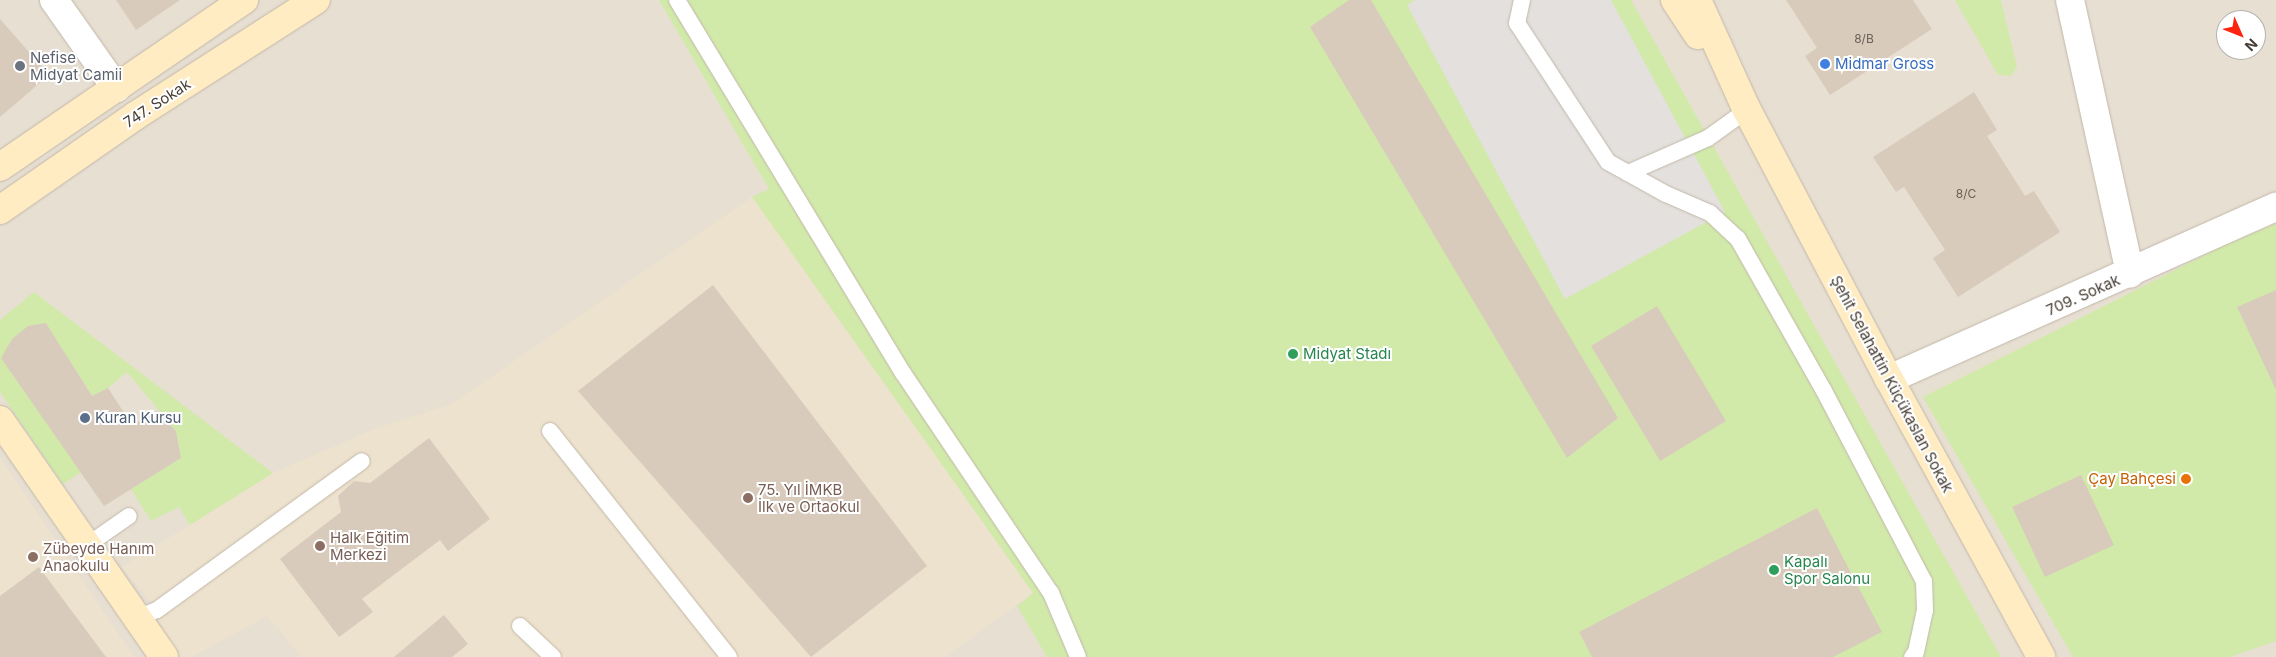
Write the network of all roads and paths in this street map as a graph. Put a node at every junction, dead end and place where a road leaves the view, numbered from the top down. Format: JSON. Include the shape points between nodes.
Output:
{"nodes":[{"id":1,"x":54,"y":0,"type":"edge"},
{"id":2,"x":244,"y":0,"type":"edge"},
{"id":3,"x":316,"y":0,"type":"edge"},
{"id":4,"x":677,"y":0,"type":"edge"},
{"id":5,"x":1522,"y":0,"type":"edge"},
{"id":6,"x":1675,"y":0,"type":"edge"},
{"id":7,"x":1696,"y":0,"type":"edge"},
{"id":8,"x":2070,"y":0,"type":"edge"},
{"id":9,"x":116,"y":88,"type":"junction"},
{"id":10,"x":1747,"y":110,"type":"junction"},
{"id":11,"x":0,"y":167,"type":"edge"},
{"id":12,"x":1628,"y":173,"type":"junction"},
{"id":13,"x":2276,"y":206,"type":"edge"},
{"id":14,"x":0,"y":210,"type":"edge"},
{"id":15,"x":2130,"y":274,"type":"junction"},
{"id":16,"x":1889,"y":379,"type":"junction"},
{"id":17,"x":0,"y":420,"type":"edge"},
{"id":18,"x":550,"y":431,"type":"dead end"},
{"id":19,"x":362,"y":461,"type":"dead end"},
{"id":20,"x":129,"y":516,"type":"dead end"},
{"id":21,"x":86,"y":546,"type":"junction"},
{"id":22,"x":136,"y":618,"type":"junction"},
{"id":23,"x":520,"y":626,"type":"dead end"},
{"id":24,"x":164,"y":657,"type":"edge"},
{"id":25,"x":553,"y":657,"type":"edge"},
{"id":26,"x":730,"y":657,"type":"edge"},
{"id":27,"x":1078,"y":657,"type":"edge"},
{"id":28,"x":1912,"y":657,"type":"edge"},
{"id":29,"x":2041,"y":657,"type":"edge"}],
"edges":[{"from":1,"to":9,"type":"street"},
{"from":2,"to":9,"type":"street"},
{"from":3,"to":14,"type":"street","name":"747. Sokak","via":[[135,116]]},
{"from":4,"to":27,"type":"lane","via":[[902,373],[1051,593]]},
{"from":5,"to":12,"type":"lane","via":[[1517,23],[1608,162]]},
{"from":6,"to":10,"type":"street","name":"Şehit Selahattin Küçükaslan Sokak"},
{"from":7,"to":10,"type":"street","name":"Şehit Selahattin Küçükaslan Sokak"},
{"from":8,"to":15,"type":"street"},
{"from":9,"to":11,"type":"street"},
{"from":10,"to":12,"type":"lane","via":[[1708,138]]},
{"from":10,"to":16,"type":"street","name":"Şehit Selahattin Küçükaslan Sokak"},
{"from":12,"to":28,"type":"lane","via":[[1710,213],[1738,239],[1823,389],[1924,582],[1925,610],[1916,652]]},
{"from":13,"to":15,"type":"street","name":"709. Sokak"},
{"from":15,"to":16,"type":"street","name":"709. Sokak"},
{"from":16,"to":29,"type":"street","name":"Şehit Selahattin Küçükaslan Sokak"},
{"from":17,"to":21,"type":"street"},
{"from":18,"to":26,"type":"lane"},
{"from":19,"to":22,"type":"lane","via":[[157,610]]},
{"from":20,"to":21,"type":"lane"},
{"from":21,"to":22,"type":"street"},
{"from":22,"to":24,"type":"street"},
{"from":23,"to":25,"type":"lane"}]}
